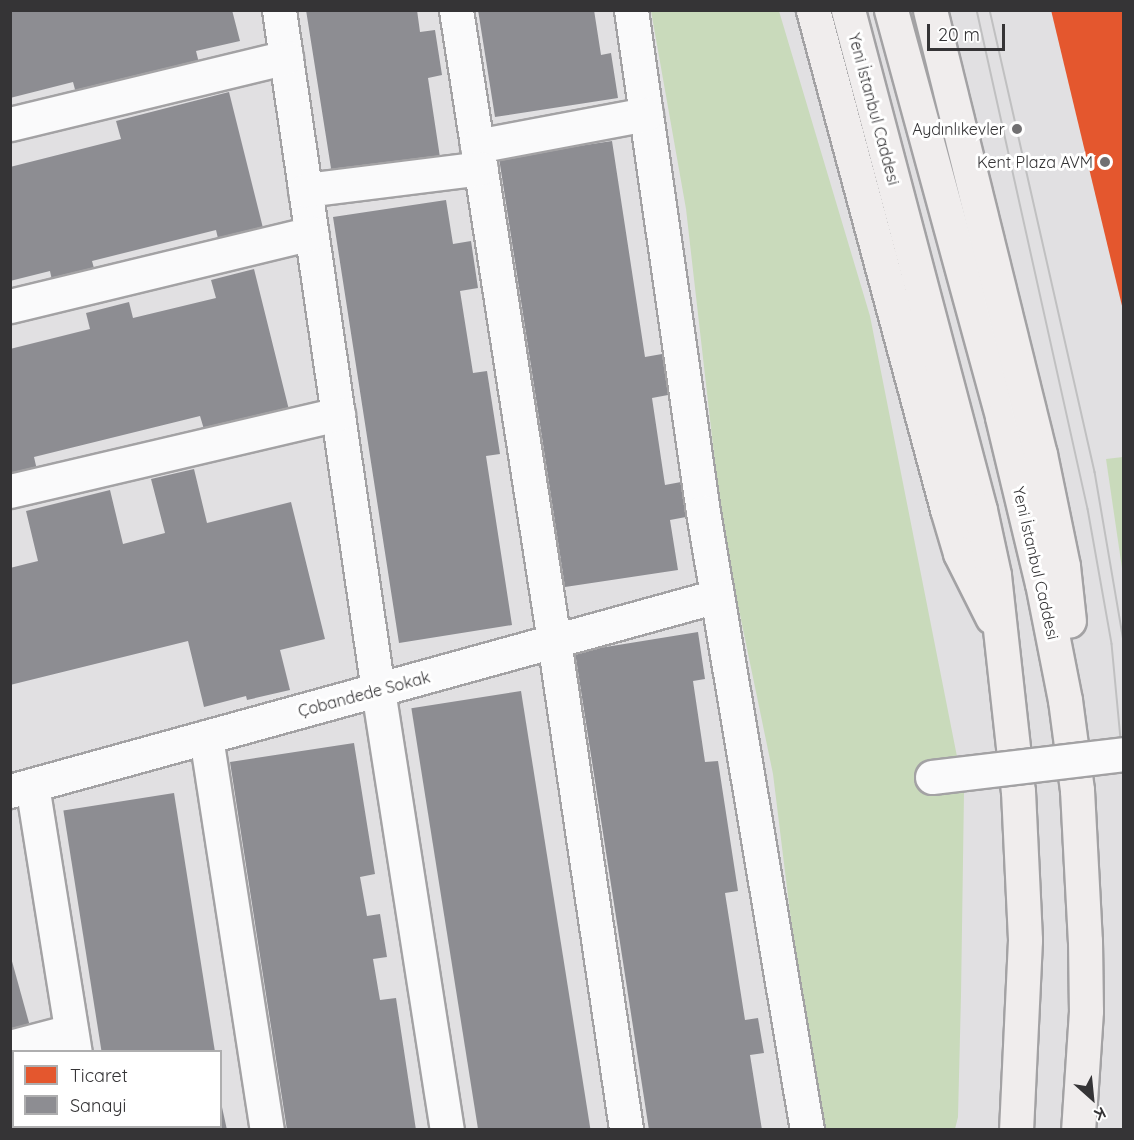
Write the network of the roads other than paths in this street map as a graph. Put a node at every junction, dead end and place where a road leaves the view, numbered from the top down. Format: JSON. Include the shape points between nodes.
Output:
{"nodes":[{"id":1,"x":279,"y":10,"type":"edge"},
{"id":2,"x":456,"y":10,"type":"edge"},
{"id":3,"x":631,"y":10,"type":"edge"},
{"id":4,"x":813,"y":10,"type":"edge"},
{"id":5,"x":848,"y":10,"type":"edge"},
{"id":6,"x":891,"y":10,"type":"edge"},
{"id":7,"x":930,"y":10,"type":"edge"},
{"id":8,"x":286,"y":57,"type":"junction"},
{"id":9,"x":646,"y":114,"type":"junction"},
{"id":10,"x":10,"y":124,"type":"edge"},
{"id":11,"x":479,"y":157,"type":"junction"},
{"id":12,"x":305,"y":190,"type":"junction"},
{"id":13,"x":311,"y":233,"type":"junction"},
{"id":14,"x":10,"y":306,"type":"edge"},
{"id":15,"x":338,"y":414,"type":"junction"},
{"id":16,"x":10,"y":491,"type":"edge"},
{"id":17,"x":717,"y":596,"type":"junction"},
{"id":18,"x":1001,"y":633,"type":"junction"},
{"id":19,"x":554,"y":641,"type":"junction"},
{"id":20,"x":378,"y":690,"type":"junction"},
{"id":21,"x":1065,"y":700,"type":"junction"},
{"id":22,"x":206,"y":737,"type":"junction"},
{"id":23,"x":1124,"y":754,"type":"edge"},
{"id":24,"x":932,"y":777,"type":"dead end"},
{"id":25,"x":21,"y":788,"type":"edge"},
{"id":26,"x":73,"y":1041,"type":"edge"},
{"id":27,"x":10,"y":1047,"type":"edge"},
{"id":28,"x":267,"y":1130,"type":"edge"},
{"id":29,"x":447,"y":1130,"type":"edge"},
{"id":30,"x":626,"y":1130,"type":"edge"},
{"id":31,"x":807,"y":1130,"type":"edge"},
{"id":32,"x":1016,"y":1130,"type":"edge"},
{"id":33,"x":1078,"y":1130,"type":"edge"}],
"edges":[{"from":1,"to":8,"type":"street"},
{"from":2,"to":11,"type":"street"},
{"from":3,"to":9,"type":"street"},
{"from":4,"to":18,"type":"highway","via":[[946,509],[965,564]]},
{"from":5,"to":18,"type":"highway","name":"Yeni İstanbul Caddesi","via":[[980,510]]},
{"from":6,"to":21,"type":"highway","name":"Yeni İstanbul Caddesi","via":[[1002,417]]},
{"from":7,"to":21,"type":"highway","via":[[1053,514],[1069,625]]},
{"from":8,"to":10,"type":"street"},
{"from":8,"to":12,"type":"street"},
{"from":9,"to":11,"type":"street"},
{"from":9,"to":17,"type":"street"},
{"from":11,"to":12,"type":"street"},
{"from":11,"to":19,"type":"street"},
{"from":12,"to":13,"type":"street"},
{"from":13,"to":14,"type":"street"},
{"from":13,"to":15,"type":"street"},
{"from":15,"to":16,"type":"street"},
{"from":15,"to":20,"type":"street"},
{"from":17,"to":19,"type":"street","name":"Çobandede Sokak"},
{"from":17,"to":31,"type":"street"},
{"from":18,"to":32,"type":"highway","name":"Yeni İstanbul Caddesi","via":[[1018,791],[1025,940]]},
{"from":19,"to":20,"type":"street","name":"Çobandede Sokak"},
{"from":19,"to":30,"type":"street"},
{"from":20,"to":22,"type":"street","name":"Çobandede Sokak"},
{"from":20,"to":29,"type":"street"},
{"from":21,"to":33,"type":"highway","name":"Yeni İstanbul Caddesi","via":[[1077,790],[1083,894],[1086,1011]]},
{"from":22,"to":25,"type":"street","name":"Çobandede Sokak"},
{"from":22,"to":28,"type":"street"},
{"from":23,"to":24,"type":"street","bridge":true},
{"from":25,"to":26,"type":"street"},
{"from":26,"to":27,"type":"street"}]}
